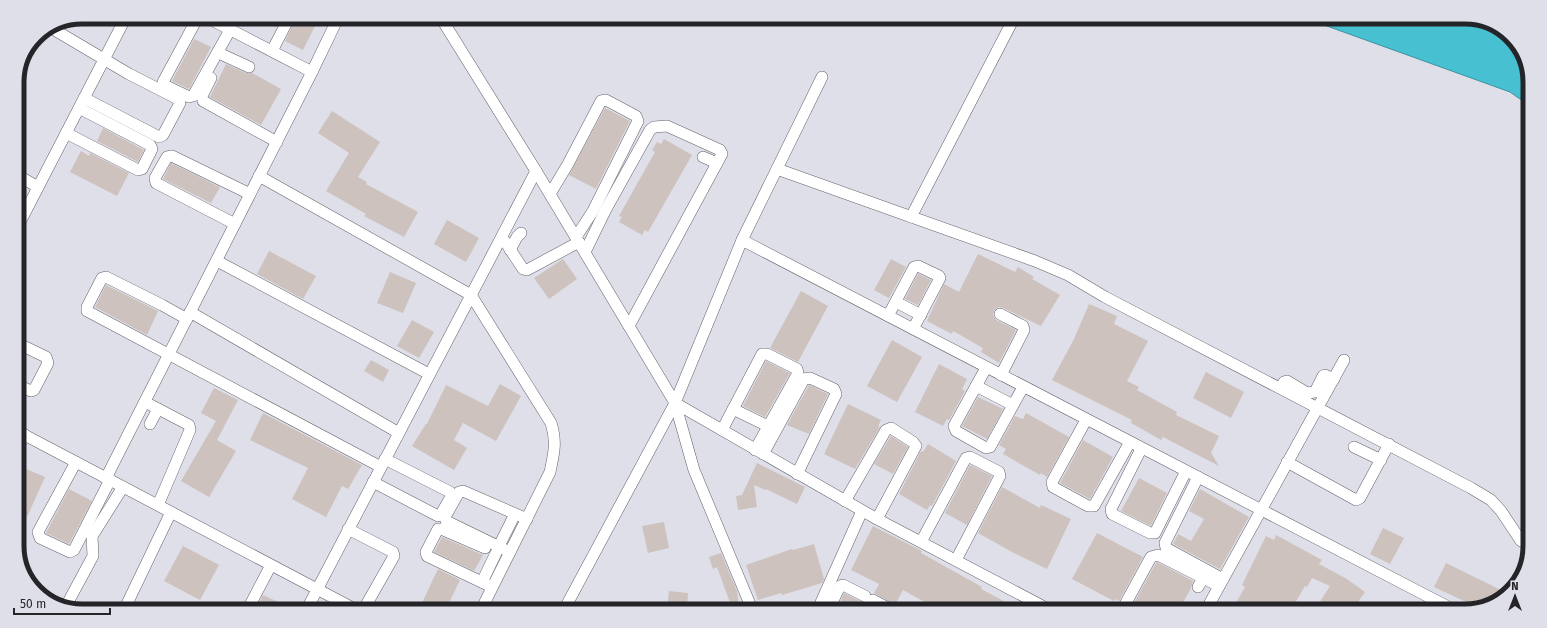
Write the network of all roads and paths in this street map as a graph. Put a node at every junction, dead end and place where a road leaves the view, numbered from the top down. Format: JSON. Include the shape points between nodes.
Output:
{"nodes":[{"id":1,"x":122,"y":24,"type":"edge"},
{"id":2,"x":194,"y":24,"type":"edge"},
{"id":3,"x":220,"y":24,"type":"edge"},
{"id":4,"x":286,"y":24,"type":"edge"},
{"id":5,"x":335,"y":24,"type":"edge"},
{"id":6,"x":445,"y":24,"type":"edge"},
{"id":7,"x":1011,"y":24,"type":"edge"},
{"id":8,"x":56,"y":31,"type":"edge"},
{"id":9,"x":233,"y":31,"type":"junction"},
{"id":10,"x":272,"y":51,"type":"junction"},
{"id":11,"x":223,"y":55,"type":"junction"},
{"id":12,"x":104,"y":59,"type":"junction"},
{"id":13,"x":249,"y":67,"type":"dead end"},
{"id":14,"x":312,"y":72,"type":"junction"},
{"id":15,"x":822,"y":78,"type":"dead end"},
{"id":16,"x":82,"y":103,"type":"junction"},
{"id":17,"x":66,"y":133,"type":"junction"},
{"id":18,"x":277,"y":142,"type":"junction"},
{"id":19,"x":703,"y":157,"type":"dead end"},
{"id":20,"x":717,"y":163,"type":"junction"},
{"id":21,"x":777,"y":168,"type":"junction"},
{"id":22,"x":536,"y":171,"type":"junction"},
{"id":23,"x":259,"y":176,"type":"junction"},
{"id":24,"x":24,"y":179,"type":"edge"},
{"id":25,"x":38,"y":187,"type":"junction"},
{"id":26,"x":250,"y":194,"type":"junction"},
{"id":27,"x":550,"y":194,"type":"junction"},
{"id":28,"x":24,"y":214,"type":"edge"},
{"id":29,"x":912,"y":217,"type":"junction"},
{"id":30,"x":235,"y":224,"type":"junction"},
{"id":31,"x":521,"y":234,"type":"dead end"},
{"id":32,"x":502,"y":237,"type":"junction"},
{"id":33,"x":742,"y":240,"type":"junction"},
{"id":34,"x":580,"y":244,"type":"junction"},
{"id":35,"x":510,"y":250,"type":"junction"},
{"id":36,"x":217,"y":261,"type":"junction"},
{"id":37,"x":471,"y":295,"type":"junction"},
{"id":38,"x":896,"y":302,"type":"junction"},
{"id":39,"x":1000,"y":314,"type":"dead end"},
{"id":40,"x":921,"y":315,"type":"junction"},
{"id":41,"x":189,"y":316,"type":"junction"},
{"id":42,"x":888,"y":316,"type":"junction"},
{"id":43,"x":629,"y":326,"type":"junction"},
{"id":44,"x":913,"y":329,"type":"junction"},
{"id":45,"x":24,"y":346,"type":"edge"},
{"id":46,"x":169,"y":355,"type":"junction"},
{"id":47,"x":1344,"y":360,"type":"dead end"},
{"id":48,"x":986,"y":368,"type":"junction"},
{"id":49,"x":429,"y":374,"type":"junction"},
{"id":50,"x":1001,"y":376,"type":"junction"},
{"id":51,"x":1334,"y":379,"type":"junction"},
{"id":52,"x":976,"y":386,"type":"junction"},
{"id":53,"x":1023,"y":387,"type":"junction"},
{"id":54,"x":24,"y":392,"type":"edge"},
{"id":55,"x":1304,"y":396,"type":"junction"},
{"id":56,"x":145,"y":402,"type":"junction"},
{"id":57,"x":675,"y":403,"type":"junction"},
{"id":58,"x":1013,"y":405,"type":"junction"},
{"id":59,"x":1318,"y":407,"type":"junction"},
{"id":60,"x":158,"y":409,"type":"junction"},
{"id":61,"x":733,"y":409,"type":"junction"},
{"id":62,"x":1086,"y":420,"type":"junction"},
{"id":63,"x":150,"y":424,"type":"dead end"},
{"id":64,"x":768,"y":426,"type":"junction"},
{"id":65,"x":722,"y":430,"type":"junction"},
{"id":66,"x":399,"y":433,"type":"junction"},
{"id":67,"x":24,"y":435,"type":"edge"},
{"id":68,"x":1130,"y":442,"type":"junction"},
{"id":69,"x":1389,"y":444,"type":"junction"},
{"id":70,"x":1354,"y":447,"type":"dead end"},
{"id":71,"x":1142,"y":448,"type":"junction"},
{"id":72,"x":759,"y":452,"type":"junction"},
{"id":73,"x":1381,"y":460,"type":"junction"},
{"id":74,"x":76,"y":462,"type":"junction"},
{"id":75,"x":1288,"y":462,"type":"junction"},
{"id":76,"x":383,"y":463,"type":"junction"},
{"id":77,"x":1186,"y":471,"type":"junction"},
{"id":78,"x":797,"y":474,"type":"junction"},
{"id":79,"x":1198,"y":477,"type":"junction"},
{"id":80,"x":108,"y":479,"type":"junction"},
{"id":81,"x":373,"y":482,"type":"junction"},
{"id":82,"x":122,"y":486,"type":"junction"},
{"id":83,"x":845,"y":501,"type":"junction"},
{"id":84,"x":158,"y":505,"type":"junction"},
{"id":85,"x":1261,"y":509,"type":"junction"},
{"id":86,"x":862,"y":511,"type":"junction"},
{"id":87,"x":171,"y":512,"type":"junction"},
{"id":88,"x":515,"y":514,"type":"junction"},
{"id":89,"x":527,"y":519,"type":"junction"},
{"id":90,"x":876,"y":519,"type":"junction"},
{"id":91,"x":348,"y":529,"type":"junction"},
{"id":92,"x":1521,"y":541,"type":"dead end"},
{"id":93,"x":921,"y":542,"type":"junction"},
{"id":94,"x":498,"y":550,"type":"junction"},
{"id":95,"x":508,"y":555,"type":"junction"},
{"id":96,"x":956,"y":560,"type":"junction"},
{"id":97,"x":271,"y":565,"type":"junction"},
{"id":98,"x":482,"y":582,"type":"junction"},
{"id":99,"x":1221,"y":583,"type":"junction"},
{"id":100,"x":492,"y":587,"type":"junction"},
{"id":101,"x":317,"y":589,"type":"junction"},
{"id":102,"x":865,"y":596,"type":"dead end"},
{"id":103,"x":68,"y":602,"type":"edge"},
{"id":104,"x":127,"y":604,"type":"edge"},
{"id":105,"x":250,"y":604,"type":"edge"},
{"id":106,"x":310,"y":604,"type":"edge"},
{"id":107,"x":345,"y":604,"type":"edge"},
{"id":108,"x":366,"y":604,"type":"edge"},
{"id":109,"x":484,"y":604,"type":"edge"},
{"id":110,"x":567,"y":604,"type":"edge"},
{"id":111,"x":750,"y":604,"type":"edge"},
{"id":112,"x":820,"y":604,"type":"edge"},
{"id":113,"x":831,"y":604,"type":"edge"},
{"id":114,"x":868,"y":604,"type":"edge"},
{"id":115,"x":880,"y":604,"type":"edge"},
{"id":116,"x":1039,"y":604,"type":"edge"},
{"id":117,"x":1125,"y":604,"type":"edge"},
{"id":118,"x":1209,"y":604,"type":"edge"},
{"id":119,"x":1443,"y":604,"type":"edge"}],
"edges":[{"from":1,"to":12,"type":"street"},
{"from":2,"to":9,"type":"street","via":[[163,82],[164,85],[189,97],[193,96]]},
{"from":3,"to":9,"type":"street"},
{"from":4,"to":10,"type":"street"},
{"from":5,"to":14,"type":"street"},
{"from":6,"to":22,"type":"street"},
{"from":7,"to":29,"type":"street"},
{"from":8,"to":12,"type":"street"},
{"from":9,"to":10,"type":"street"},
{"from":9,"to":11,"type":"street"},
{"from":10,"to":14,"type":"street"},
{"from":11,"to":13,"type":"street"},
{"from":11,"to":18,"type":"street","via":[[202,96],[203,101]]},
{"from":12,"to":16,"type":"street"},
{"from":12,"to":16,"type":"street","via":[[180,102],[163,135],[159,137]]},
{"from":14,"to":18,"type":"street"},
{"from":15,"to":21,"type":"street"},
{"from":16,"to":17,"type":"street"},
{"from":16,"to":17,"type":"street","via":[[150,145],[152,149],[142,169],[138,170]]},
{"from":17,"to":25,"type":"street"},
{"from":18,"to":23,"type":"street"},
{"from":19,"to":20,"type":"street"},
{"from":20,"to":34,"type":"street","via":[[722,154],[720,150],[667,126],[654,126]]},
{"from":20,"to":43,"type":"street"},
{"from":21,"to":29,"type":"street"},
{"from":21,"to":33,"type":"street"},
{"from":22,"to":27,"type":"street"},
{"from":22,"to":32,"type":"street"},
{"from":23,"to":26,"type":"street"},
{"from":23,"to":37,"type":"street"},
{"from":24,"to":25,"type":"street"},
{"from":25,"to":28,"type":"street"},
{"from":26,"to":30,"type":"street"},
{"from":26,"to":30,"type":"street","via":[[172,156],[167,157],[155,178],[156,183]]},
{"from":27,"to":34,"type":"street"},
{"from":27,"to":34,"type":"street","via":[[601,101],[606,100],[636,116],[638,121],[593,211]]},
{"from":29,"to":55,"type":"street","via":[[1068,275],[1105,297],[1280,388],[1293,390]]},
{"from":30,"to":36,"type":"street"},
{"from":31,"to":35,"type":"street"},
{"from":32,"to":35,"type":"street"},
{"from":32,"to":37,"type":"street"},
{"from":33,"to":42,"type":"street"},
{"from":33,"to":57,"type":"street"},
{"from":34,"to":35,"type":"street","via":[[527,270],[523,269]]},
{"from":34,"to":43,"type":"street"},
{"from":36,"to":41,"type":"street"},
{"from":36,"to":49,"type":"street"},
{"from":37,"to":49,"type":"street"},
{"from":37,"to":89,"type":"street","via":[[551,423],[555,437],[550,472]]},
{"from":38,"to":40,"type":"street"},
{"from":38,"to":40,"type":"street","via":[[914,267],[918,266],[939,276]]},
{"from":38,"to":42,"type":"street"},
{"from":39,"to":50,"type":"street","via":[[1023,326],[1024,330]]},
{"from":40,"to":44,"type":"street"},
{"from":41,"to":46,"type":"street"},
{"from":41,"to":46,"type":"street","via":[[106,277],[102,278],[87,307],[87,311]]},
{"from":41,"to":66,"type":"street"},
{"from":42,"to":44,"type":"street"},
{"from":43,"to":57,"type":"street"},
{"from":44,"to":48,"type":"street"},
{"from":45,"to":54,"type":"street","via":[[46,357],[48,363],[34,390]]},
{"from":46,"to":56,"type":"street"},
{"from":46,"to":76,"type":"street"},
{"from":47,"to":51,"type":"street"},
{"from":48,"to":50,"type":"street"},
{"from":48,"to":52,"type":"street"},
{"from":49,"to":66,"type":"street"},
{"from":50,"to":53,"type":"street"},
{"from":51,"to":55,"type":"street","via":[[1323,376],[1315,392]]},
{"from":51,"to":59,"type":"street"},
{"from":52,"to":58,"type":"street"},
{"from":52,"to":58,"type":"street","via":[[954,426],[956,431],[986,448],[990,447]]},
{"from":53,"to":58,"type":"street"},
{"from":53,"to":62,"type":"street"},
{"from":55,"to":59,"type":"street"},
{"from":56,"to":60,"type":"street"},
{"from":56,"to":80,"type":"street"},
{"from":57,"to":65,"type":"street"},
{"from":57,"to":110,"type":"street"},
{"from":57,"to":111,"type":"street","via":[[694,470]]},
{"from":59,"to":69,"type":"street"},
{"from":59,"to":75,"type":"street"},
{"from":60,"to":63,"type":"street"},
{"from":60,"to":84,"type":"street","via":[[189,425],[190,430]]},
{"from":61,"to":64,"type":"street"},
{"from":61,"to":64,"type":"street","via":[[762,354],[767,354],[797,369],[798,373]]},
{"from":61,"to":65,"type":"street"},
{"from":62,"to":68,"type":"street"},
{"from":62,"to":68,"type":"street","via":[[1052,482],[1053,487],[1088,506],[1094,506]]},
{"from":64,"to":72,"type":"street"},
{"from":65,"to":72,"type":"street"},
{"from":66,"to":76,"type":"street"},
{"from":67,"to":74,"type":"street"},
{"from":68,"to":71,"type":"street"},
{"from":69,"to":73,"type":"street"},
{"from":69,"to":92,"type":"street","via":[[1491,500]]},
{"from":70,"to":73,"type":"street"},
{"from":71,"to":77,"type":"street"},
{"from":71,"to":77,"type":"street","via":[[1111,509],[1112,514],[1150,533],[1155,533]]},
{"from":72,"to":78,"type":"street"},
{"from":72,"to":78,"type":"street","via":[[804,379],[810,378],[834,389],[836,394]]},
{"from":73,"to":75,"type":"street","via":[[1360,498],[1356,500]]},
{"from":74,"to":80,"type":"street"},
{"from":74,"to":80,"type":"street","via":[[38,532],[40,538],[70,552],[74,550]]},
{"from":75,"to":85,"type":"street"},
{"from":76,"to":81,"type":"street"},
{"from":76,"to":81,"type":"street","via":[[452,495],[438,516]]},
{"from":77,"to":79,"type":"street"},
{"from":78,"to":83,"type":"street"},
{"from":79,"to":85,"type":"street"},
{"from":79,"to":99,"type":"street","via":[[1165,543],[1166,548]]},
{"from":80,"to":82,"type":"street"},
{"from":81,"to":91,"type":"street"},
{"from":82,"to":84,"type":"street"},
{"from":82,"to":103,"type":"street","via":[[92,536],[93,556]]},
{"from":83,"to":86,"type":"street"},
{"from":83,"to":90,"type":"street","via":[[886,430],[891,428],[914,442],[916,446]]},
{"from":84,"to":87,"type":"street"},
{"from":85,"to":99,"type":"street"},
{"from":85,"to":119,"type":"street"},
{"from":86,"to":90,"type":"street"},
{"from":86,"to":112,"type":"street"},
{"from":87,"to":97,"type":"street"},
{"from":87,"to":104,"type":"street"},
{"from":88,"to":89,"type":"street"},
{"from":88,"to":94,"type":"street"},
{"from":88,"to":94,"type":"street","via":[[463,491],[459,492],[445,517],[446,521]]},
{"from":89,"to":95,"type":"street"},
{"from":90,"to":93,"type":"street"},
{"from":91,"to":101,"type":"street"},
{"from":91,"to":108,"type":"street","via":[[393,552],[394,556]]},
{"from":93,"to":96,"type":"street"},
{"from":93,"to":96,"type":"street","via":[[966,458],[970,457],[998,472],[1000,476]]},
{"from":94,"to":95,"type":"street"},
{"from":94,"to":98,"type":"street"},
{"from":94,"to":98,"type":"street","via":[[441,528],[438,529],[426,552],[427,556]]},
{"from":95,"to":100,"type":"street"},
{"from":96,"to":116,"type":"street"},
{"from":97,"to":101,"type":"street"},
{"from":97,"to":105,"type":"street"},
{"from":98,"to":100,"type":"street"},
{"from":99,"to":117,"type":"street","via":[[1200,582],[1158,555],[1151,556]]},
{"from":99,"to":118,"type":"street"},
{"from":100,"to":109,"type":"street"},
{"from":101,"to":106,"type":"street"},
{"from":101,"to":107,"type":"street"},
{"from":102,"to":113,"type":"street","via":[[843,585],[840,586]]},
{"from":114,"to":115,"type":"street","via":[[872,600]]}]}
